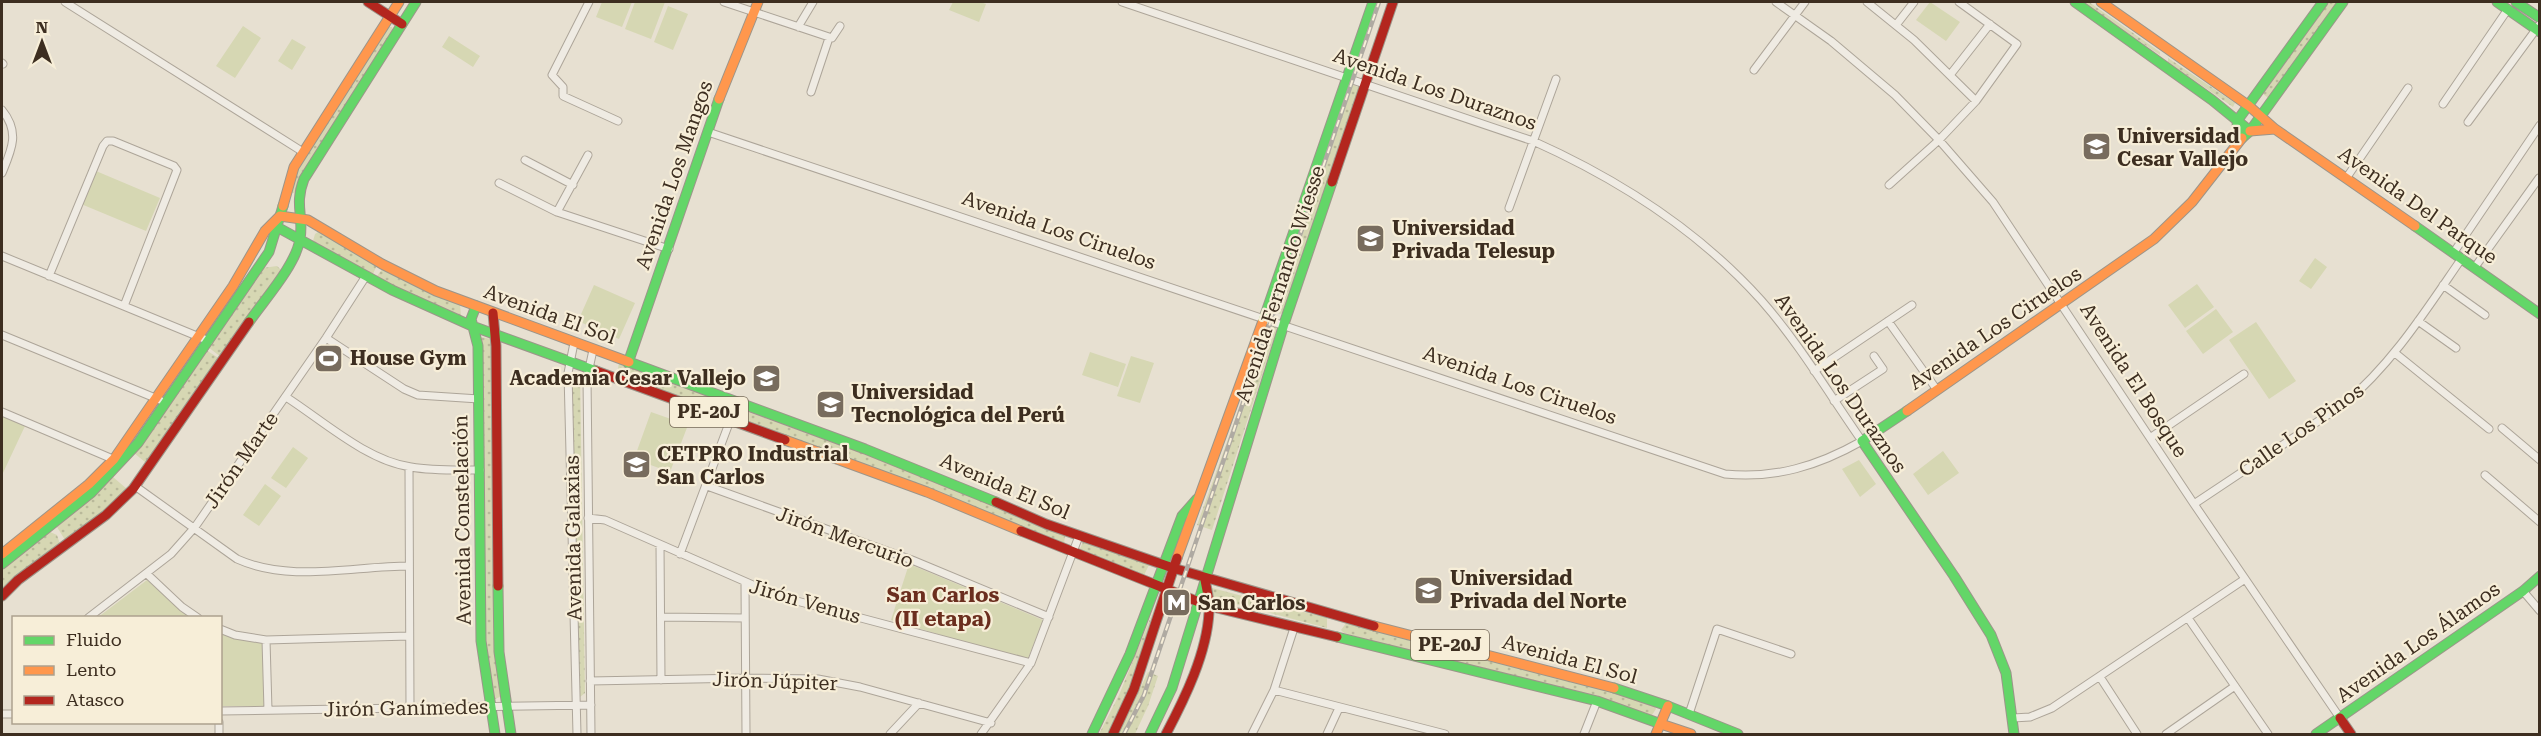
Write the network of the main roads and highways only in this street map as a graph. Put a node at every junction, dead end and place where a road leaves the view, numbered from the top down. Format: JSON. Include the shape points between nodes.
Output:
{"nodes":[{"id":1,"x":368,"y":2,"type":"edge"},
{"id":2,"x":399,"y":2,"type":"edge"},
{"id":3,"x":416,"y":2,"type":"edge"},
{"id":4,"x":758,"y":2,"type":"edge"},
{"id":5,"x":1373,"y":2,"type":"edge"},
{"id":6,"x":1393,"y":2,"type":"edge"},
{"id":7,"x":2075,"y":2,"type":"edge"},
{"id":8,"x":2101,"y":2,"type":"edge"},
{"id":9,"x":2323,"y":2,"type":"edge"},
{"id":10,"x":2343,"y":2,"type":"edge"},
{"id":11,"x":2497,"y":2,"type":"edge"},
{"id":12,"x":2516,"y":2,"type":"edge"},
{"id":13,"x":390,"y":16,"type":"junction"},
{"id":14,"x":2540,"y":18,"type":"edge"},
{"id":15,"x":1366,"y":23,"type":"junction"},
{"id":16,"x":402,"y":24,"type":"junction"},
{"id":17,"x":2538,"y":28,"type":"edge"},
{"id":18,"x":1384,"y":29,"type":"junction"},
{"id":19,"x":2170,"y":50,"type":"junction"},
{"id":20,"x":2161,"y":63,"type":"junction"},
{"id":21,"x":2249,"y":106,"type":"junction"},
{"id":22,"x":2262,"y":116,"type":"junction"},
{"id":23,"x":2237,"y":121,"type":"junction"},
{"id":24,"x":2275,"y":129,"type":"junction"},
{"id":25,"x":2250,"y":131,"type":"junction"},
{"id":26,"x":2238,"y":142,"type":"junction"},
{"id":27,"x":280,"y":216,"type":"junction"},
{"id":28,"x":298,"y":218,"type":"junction"},
{"id":29,"x":277,"y":227,"type":"junction"},
{"id":30,"x":300,"y":239,"type":"junction"},
{"id":31,"x":476,"y":306,"type":"junction"},
{"id":32,"x":493,"y":312,"type":"junction"},
{"id":33,"x":2540,"y":314,"type":"edge"},
{"id":34,"x":472,"y":326,"type":"junction"},
{"id":35,"x":495,"y":334,"type":"junction"},
{"id":36,"x":628,"y":363,"type":"junction"},
{"id":37,"x":1862,"y":441,"type":"joint"},
{"id":38,"x":118,"y":461,"type":"junction"},
{"id":39,"x":2,"y":554,"type":"edge"},
{"id":40,"x":2,"y":564,"type":"edge"},
{"id":41,"x":1168,"y":566,"type":"junction"},
{"id":42,"x":2540,"y":576,"type":"edge"},
{"id":43,"x":1205,"y":578,"type":"junction"},
{"id":44,"x":1155,"y":586,"type":"junction"},
{"id":45,"x":1166,"y":590,"type":"junction"},
{"id":46,"x":2,"y":596,"type":"edge"},
{"id":47,"x":1198,"y":601,"type":"junction"},
{"id":48,"x":1209,"y":606,"type":"junction"},
{"id":49,"x":1338,"y":616,"type":"junction"},
{"id":50,"x":1334,"y":638,"type":"junction"},
{"id":51,"x":1668,"y":706,"type":"junction"},
{"id":52,"x":1689,"y":714,"type":"junction"},
{"id":53,"x":2340,"y":718,"type":"junction"},
{"id":54,"x":1661,"y":724,"type":"junction"},
{"id":55,"x":1681,"y":733,"type":"edge"},
{"id":56,"x":495,"y":735,"type":"edge"},
{"id":57,"x":511,"y":735,"type":"edge"},
{"id":58,"x":1092,"y":735,"type":"edge"},
{"id":59,"x":1113,"y":735,"type":"edge"},
{"id":60,"x":1150,"y":735,"type":"edge"},
{"id":61,"x":1166,"y":735,"type":"edge"},
{"id":62,"x":1656,"y":735,"type":"edge"},
{"id":63,"x":1691,"y":735,"type":"edge"},
{"id":64,"x":1738,"y":735,"type":"edge"},
{"id":65,"x":2014,"y":735,"type":"edge"},
{"id":66,"x":2316,"y":735,"type":"edge"},
{"id":67,"x":2351,"y":735,"type":"edge"}],
"edges":[{"from":1,"to":13,"type":"main road"},
{"from":2,"to":13,"type":"main road"},
{"from":3,"to":16,"type":"main road"},
{"from":4,"to":36,"type":"main road","name":"Avenida Los Mangos","via":[[727,75]]},
{"from":5,"to":15,"type":"main road","name":"Avenida Fernando Wiesse"},
{"from":6,"to":18,"type":"main road","name":"Avenida Fernando Wiesse"},
{"from":7,"to":20,"type":"main road"},
{"from":8,"to":19,"type":"main road"},
{"from":9,"to":21,"type":"main road"},
{"from":10,"to":22,"type":"main road","name":"Avenida Los Ciruelos"},
{"from":11,"to":17,"type":"main road"},
{"from":12,"to":14,"type":"main road"},
{"from":13,"to":16,"type":"main road"},
{"from":13,"to":27,"type":"main road","via":[[303,152],[287,184]]},
{"from":15,"to":18,"type":"main road"},
{"from":15,"to":41,"type":"main road","name":"Avenida Fernando Wiesse","via":[[1264,318],[1198,497]]},
{"from":16,"to":28,"type":"main road","via":[[304,179],[298,195]]},
{"from":18,"to":43,"type":"main road","name":"Avenida Fernando Wiesse","via":[[1284,324]]},
{"from":19,"to":20,"type":"main road"},
{"from":19,"to":21,"type":"main road"},
{"from":20,"to":23,"type":"main road"},
{"from":21,"to":22,"type":"main road","name":"Avenida Del Parque"},
{"from":21,"to":23,"type":"main road"},
{"from":22,"to":24,"type":"main road","name":"Avenida Del Parque"},
{"from":22,"to":25,"type":"main road","name":"Avenida Los Ciruelos"},
{"from":23,"to":25,"type":"main road"},
{"from":23,"to":26,"type":"main road"},
{"from":24,"to":25,"type":"main road"},
{"from":24,"to":33,"type":"main road","name":"Avenida Del Parque"},
{"from":25,"to":26,"type":"main road","name":"Avenida Los Ciruelos"},
{"from":26,"to":37,"type":"main road","name":"Avenida Los Ciruelos","via":[[2201,192],[2162,233]]},
{"from":27,"to":28,"type":"main road","name":"Avenida El Sol","number":"PE-20J"},
{"from":27,"to":29,"type":"main road"},
{"from":27,"to":38,"type":"main road","via":[[265,231]]},
{"from":28,"to":30,"type":"main road"},
{"from":28,"to":31,"type":"main road","name":"Avenida El Sol","number":"PE-20J","via":[[308,220],[405,276]]},
{"from":29,"to":30,"type":"main road","name":"Avenida El Sol","number":"PE-20J"},
{"from":29,"to":38,"type":"main road","via":[[269,252],[166,403]]},
{"from":30,"to":34,"type":"main road","name":"Avenida El Sol","number":"PE-20J","via":[[421,304]]},
{"from":30,"to":46,"type":"main road","via":[[284,272],[135,486],[106,515]]},
{"from":31,"to":32,"type":"main road","name":"Avenida El Sol","number":"PE-20J"},
{"from":31,"to":34,"type":"main road","name":"Avenida Constelación"},
{"from":32,"to":35,"type":"main road","name":"Avenida Constelación"},
{"from":32,"to":36,"type":"main road","name":"Avenida El Sol","number":"PE-20J"},
{"from":34,"to":35,"type":"main road","name":"Avenida El Sol","number":"PE-20J"},
{"from":34,"to":56,"type":"main road","name":"Avenida Constelación","via":[[478,346],[482,641]]},
{"from":35,"to":44,"type":"main road","name":"Avenida El Sol","number":"PE-20J","via":[[927,492]]},
{"from":35,"to":57,"type":"main road","name":"Avenida Constelación","via":[[500,652]]},
{"from":36,"to":41,"type":"main road","name":"Avenida El Sol","number":"PE-20J","via":[[946,480],[1079,536]]},
{"from":37,"to":65,"type":"main road","name":"Avenida Los Duraznos","via":[[1991,634],[2006,673]]},
{"from":38,"to":39,"type":"main road"},
{"from":38,"to":40,"type":"main road","via":[[90,495]]},
{"from":41,"to":43,"type":"main road","name":"Avenida El Sol","number":"PE-20J"},
{"from":41,"to":44,"type":"main road","name":"Avenida Fernando Wiesse"},
{"from":41,"to":45,"type":"main road","name":"Avenida Fernando Wiesse"},
{"from":42,"to":53,"type":"main road","name":"Avenida Los Álamos"},
{"from":43,"to":47,"type":"main road","name":"Avenida Fernando Wiesse"},
{"from":43,"to":48,"type":"main road"},
{"from":43,"to":49,"type":"main road","name":"Avenida El Sol","number":"PE-20J"},
{"from":44,"to":45,"type":"main road","name":"Avenida El Sol","number":"PE-20J"},
{"from":44,"to":58,"type":"main road","name":"Avenida Fernando Wiesse","via":[[1112,699]]},
{"from":45,"to":47,"type":"main road","name":"Avenida El Sol","number":"PE-20J"},
{"from":45,"to":59,"type":"main road","name":"Avenida Fernando Wiesse","via":[[1134,689]]},
{"from":47,"to":48,"type":"main road","name":"Avenida El Sol","number":"PE-20J"},
{"from":47,"to":60,"type":"main road","name":"Avenida Fernando Wiesse","via":[[1172,688]]},
{"from":48,"to":50,"type":"main road","name":"Avenida El Sol","number":"PE-20J"},
{"from":48,"to":61,"type":"main road","via":[[1191,678]]},
{"from":49,"to":50,"type":"main road"},
{"from":49,"to":51,"type":"main road","name":"Avenida El Sol","number":"PE-20J","via":[[1599,683]]},
{"from":50,"to":54,"type":"main road","name":"Avenida El Sol","number":"PE-20J","via":[[1597,701]]},
{"from":51,"to":52,"type":"main road","name":"Avenida El Sol","number":"PE-20J"},
{"from":51,"to":54,"type":"main road"},
{"from":52,"to":55,"type":"main road"},
{"from":52,"to":64,"type":"main road","name":"Avenida El Sol","number":"PE-20J"},
{"from":53,"to":66,"type":"main road","name":"Avenida Los Álamos"},
{"from":53,"to":67,"type":"main road","name":"Avenida El Bosque"},
{"from":54,"to":55,"type":"main road","name":"Avenida El Sol","number":"PE-20J"},
{"from":54,"to":62,"type":"main road"},
{"from":55,"to":63,"type":"main road","name":"Avenida El Sol","number":"PE-20J"}]}
